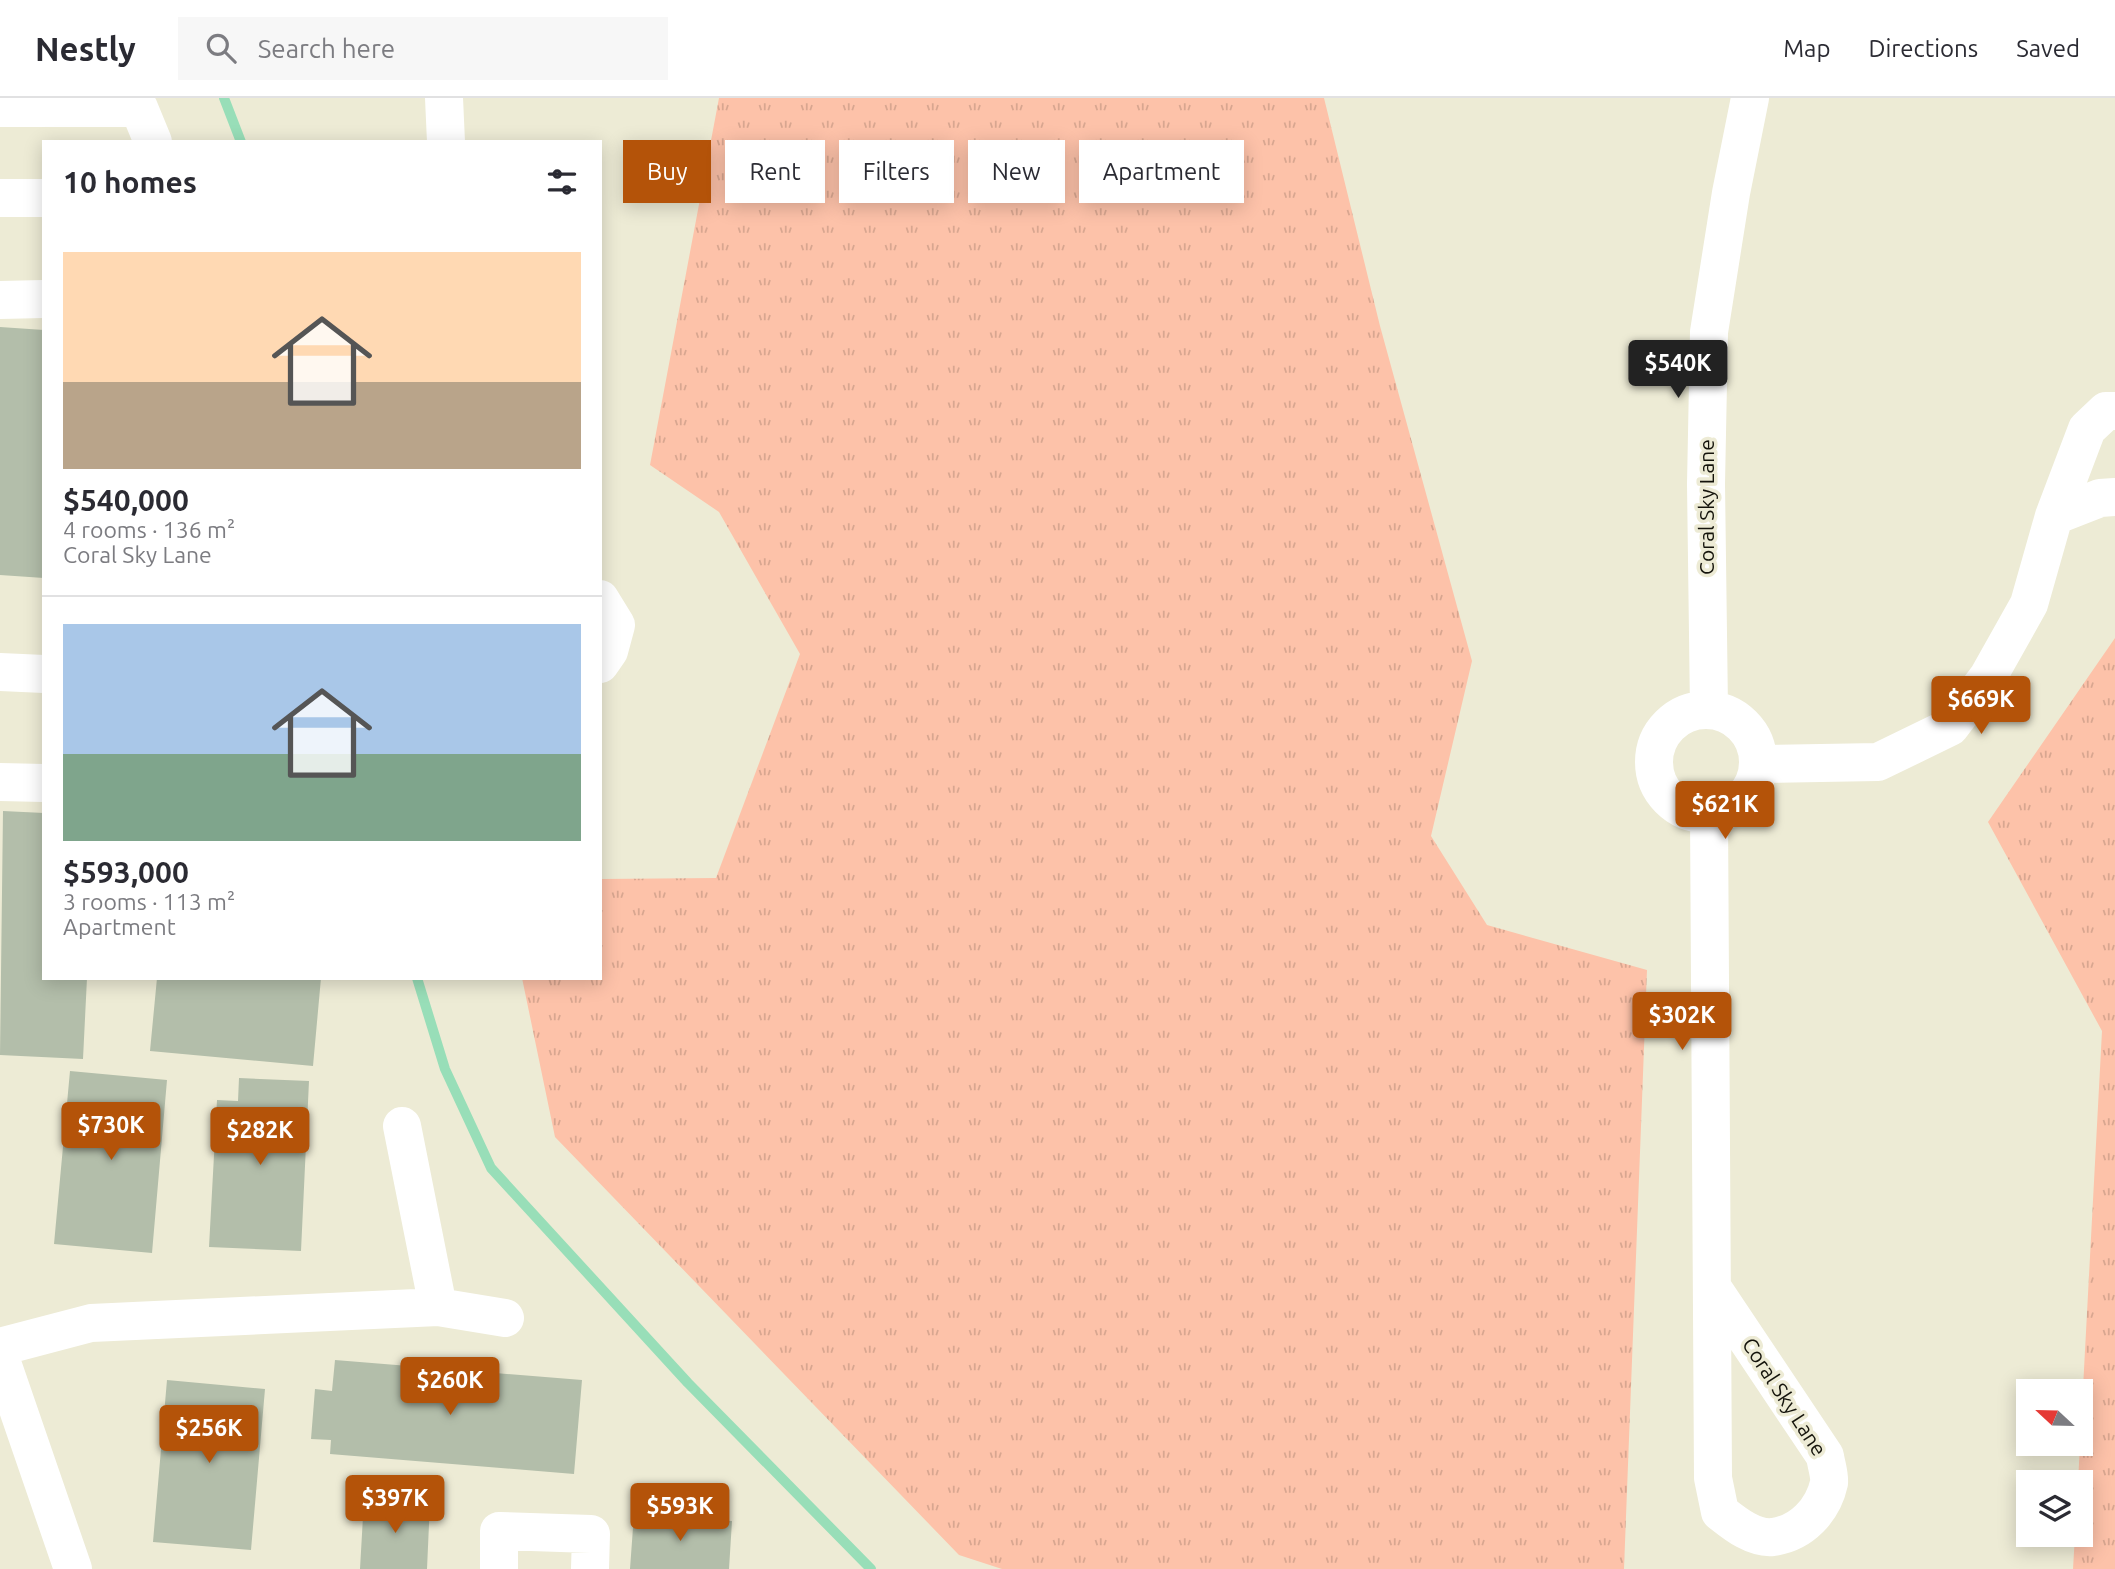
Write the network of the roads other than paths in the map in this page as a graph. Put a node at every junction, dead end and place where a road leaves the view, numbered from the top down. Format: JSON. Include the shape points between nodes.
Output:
{"nodes":[{"id":1,"x":444,"y":98,"type":"edge"},
{"id":2,"x":1750,"y":98,"type":"edge"},
{"id":3,"x":0,"y":108,"type":"edge"},
{"id":4,"x":152,"y":140,"type":"edge"},
{"id":5,"x":446,"y":140,"type":"edge"},
{"id":6,"x":0,"y":198,"type":"edge"},
{"id":7,"x":42,"y":198,"type":"edge"},
{"id":8,"x":42,"y":299,"type":"edge"},
{"id":9,"x":0,"y":300,"type":"edge"},
{"id":10,"x":2115,"y":411,"type":"edge"},
{"id":11,"x":2115,"y":497,"type":"edge"},
{"id":12,"x":2054,"y":516,"type":"junction"},
{"id":13,"x":602,"y":602,"type":"edge"},
{"id":14,"x":602,"y":661,"type":"edge"},
{"id":15,"x":0,"y":672,"type":"edge"},
{"id":16,"x":42,"y":674,"type":"edge"},
{"id":17,"x":1709,"y":709,"type":"junction"},
{"id":18,"x":1759,"y":764,"type":"junction"},
{"id":19,"x":0,"y":782,"type":"edge"},
{"id":20,"x":42,"y":783,"type":"edge"},
{"id":21,"x":1709,"y":814,"type":"junction"},
{"id":22,"x":402,"y":1126,"type":"dead end"},
{"id":23,"x":1714,"y":1290,"type":"junction"},
{"id":24,"x":438,"y":1307,"type":"junction"},
{"id":25,"x":505,"y":1318,"type":"dead end"},
{"id":26,"x":0,"y":1347,"type":"edge"},
{"id":27,"x":0,"y":1357,"type":"edge"},
{"id":28,"x":6,"y":1395,"type":"edge"},
{"id":29,"x":73,"y":1569,"type":"edge"},
{"id":30,"x":499,"y":1569,"type":"edge"},
{"id":31,"x":590,"y":1569,"type":"edge"}],
"edges":[{"from":1,"to":5,"type":"street"},
{"from":2,"to":17,"type":"street","name":"Coral Sky Lane","via":[[1709,332]]},
{"from":3,"to":4,"type":"street","via":[[139,108]]},
{"from":6,"to":7,"type":"street"},
{"from":8,"to":9,"type":"street"},
{"from":10,"to":12,"type":"street","via":[[2106,411],[2087,429]]},
{"from":11,"to":12,"type":"street","via":[[2100,498]]},
{"from":12,"to":18,"type":"street","via":[[2029,604],[1988,677],[1950,727],[1878,762]]},
{"from":13,"to":14,"type":"street","via":[[616,625]]},
{"from":15,"to":16,"type":"street"},
{"from":17,"to":18,"type":"street","via":[[1740,721],[1757,748]]},
{"from":17,"to":21,"type":"street","via":[[1679,716],[1663,733],[1654,754],[1654,769],[1667,797],[1694,813]]},
{"from":18,"to":21,"type":"street","via":[[1748,793],[1724,811]]},
{"from":19,"to":20,"type":"street"},
{"from":21,"to":23,"type":"street","name":"Coral Sky Lane"},
{"from":22,"to":24,"type":"street"},
{"from":23,"to":23,"type":"street","name":"Coral Sky Lane","via":[[1713,1478],[1720,1511],[1742,1530],[1772,1537],[1804,1525],[1819,1508],[1829,1481],[1825,1456]]},
{"from":24,"to":25,"type":"street"},
{"from":24,"to":26,"type":"street","via":[[91,1323]]},
{"from":27,"to":28,"type":"street"},
{"from":28,"to":29,"type":"street"},
{"from":30,"to":31,"type":"street","via":[[499,1531],[591,1534]]}]}
